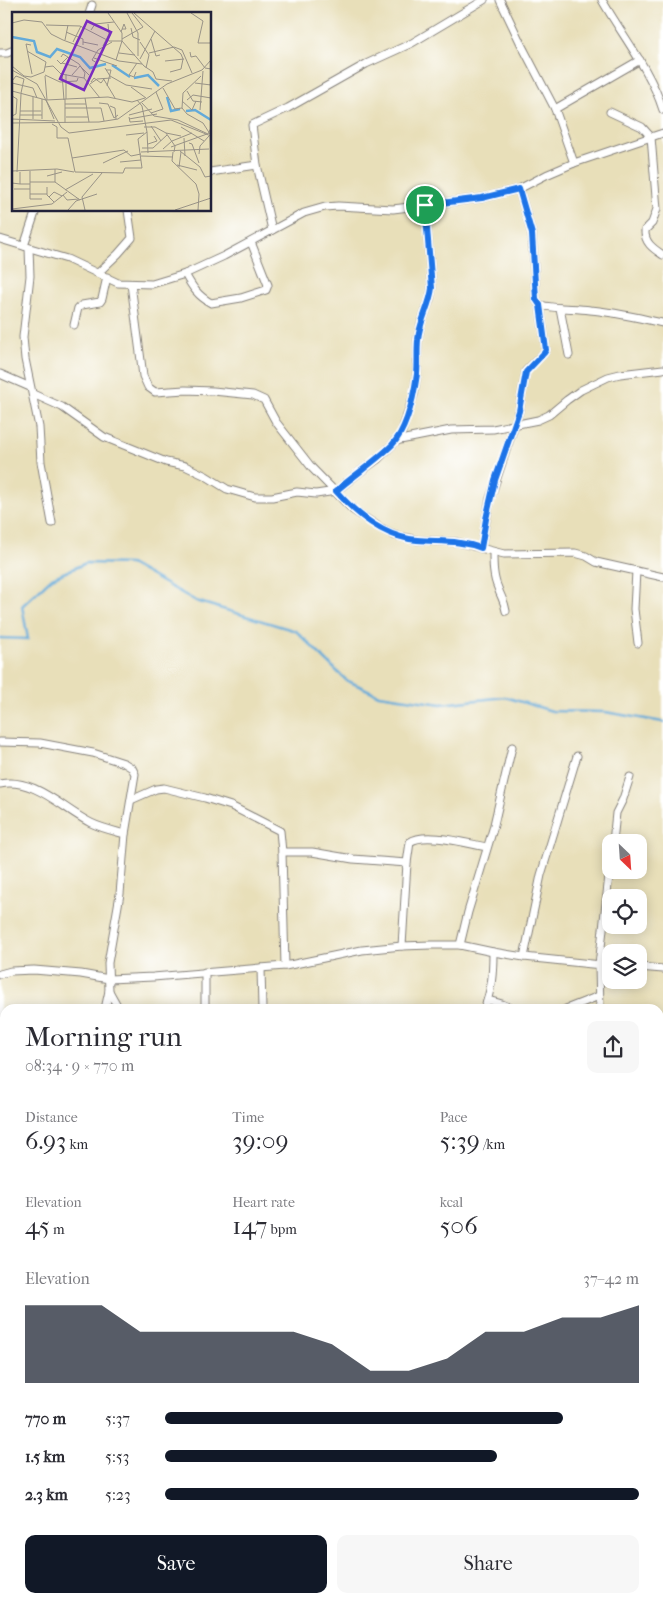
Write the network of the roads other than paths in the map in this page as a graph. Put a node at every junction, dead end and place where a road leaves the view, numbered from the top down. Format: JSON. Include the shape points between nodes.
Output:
{"nodes":[{"id":1,"x":484,"y":0,"type":"edge"},
{"id":2,"x":500,"y":0,"type":"edge"},
{"id":3,"x":602,"y":0,"type":"edge"},
{"id":4,"x":92,"y":5,"type":"dead end"},
{"id":5,"x":90,"y":12,"type":"edge"},
{"id":6,"x":640,"y":60,"type":"junction"},
{"id":7,"x":555,"y":109,"type":"junction"},
{"id":8,"x":663,"y":110,"type":"edge"},
{"id":9,"x":610,"y":112,"type":"dead end"},
{"id":10,"x":663,"y":133,"type":"edge"},
{"id":11,"x":651,"y":137,"type":"junction"},
{"id":12,"x":574,"y":163,"type":"junction"},
{"id":13,"x":257,"y":165,"type":"junction"},
{"id":14,"x":211,"y":172,"type":"edge"},
{"id":15,"x":519,"y":189,"type":"junction"},
{"id":16,"x":425,"y":205,"type":"junction"},
{"id":17,"x":36,"y":211,"type":"edge"},
{"id":18,"x":128,"y":211,"type":"edge"},
{"id":19,"x":272,"y":230,"type":"junction"},
{"id":20,"x":0,"y":239,"type":"edge"},
{"id":21,"x":250,"y":242,"type":"junction"},
{"id":22,"x":27,"y":247,"type":"junction"},
{"id":23,"x":663,"y":256,"type":"edge"},
{"id":24,"x":98,"y":273,"type":"junction"},
{"id":25,"x":185,"y":274,"type":"junction"},
{"id":26,"x":107,"y":277,"type":"junction"},
{"id":27,"x":131,"y":284,"type":"junction"},
{"id":28,"x":540,"y":305,"type":"junction"},
{"id":29,"x":560,"y":308,"type":"junction"},
{"id":30,"x":663,"y":323,"type":"edge"},
{"id":31,"x":74,"y":325,"type":"dead end"},
{"id":32,"x":569,"y":355,"type":"dead end"},
{"id":33,"x":663,"y":369,"type":"edge"},
{"id":34,"x":0,"y":374,"type":"edge"},
{"id":35,"x":31,"y":390,"type":"junction"},
{"id":36,"x":515,"y":424,"type":"junction"},
{"id":37,"x":395,"y":442,"type":"junction"},
{"id":38,"x":336,"y":491,"type":"junction"},
{"id":39,"x":52,"y":523,"type":"dead end"},
{"id":40,"x":481,"y":548,"type":"junction"},
{"id":41,"x":493,"y":552,"type":"junction"},
{"id":42,"x":636,"y":571,"type":"junction"},
{"id":43,"x":663,"y":577,"type":"edge"},
{"id":44,"x":506,"y":611,"type":"dead end"},
{"id":45,"x":638,"y":643,"type":"dead end"},
{"id":46,"x":0,"y":742,"type":"edge"},
{"id":47,"x":512,"y":747,"type":"dead end"},
{"id":48,"x":577,"y":756,"type":"dead end"},
{"id":49,"x":630,"y":777,"type":"dead end"},
{"id":50,"x":0,"y":784,"type":"edge"},
{"id":51,"x":131,"y":800,"type":"junction"},
{"id":52,"x":125,"y":834,"type":"junction"},
{"id":53,"x":614,"y":834,"type":"edge"},
{"id":54,"x":487,"y":847,"type":"junction"},
{"id":55,"x":282,"y":852,"type":"junction"},
{"id":56,"x":407,"y":863,"type":"junction"},
{"id":57,"x":609,"y":879,"type":"edge"},
{"id":58,"x":460,"y":945,"type":"junction"},
{"id":59,"x":402,"y":946,"type":"junction"},
{"id":60,"x":493,"y":952,"type":"junction"},
{"id":61,"x":524,"y":956,"type":"junction"},
{"id":62,"x":599,"y":965,"type":"junction"},
{"id":63,"x":602,"y":965,"type":"edge"},
{"id":64,"x":285,"y":966,"type":"junction"},
{"id":65,"x":261,"y":968,"type":"junction"},
{"id":66,"x":647,"y":968,"type":"edge"},
{"id":67,"x":663,"y":969,"type":"edge"},
{"id":68,"x":204,"y":972,"type":"junction"},
{"id":69,"x":0,"y":974,"type":"edge"},
{"id":70,"x":109,"y":979,"type":"junction"},
{"id":71,"x":109,"y":991,"type":"junction"},
{"id":72,"x":599,"y":996,"type":"junction"},
{"id":73,"x":488,"y":1000,"type":"junction"},
{"id":74,"x":106,"y":1004,"type":"edge"},
{"id":75,"x":116,"y":1004,"type":"edge"},
{"id":76,"x":205,"y":1004,"type":"edge"},
{"id":77,"x":262,"y":1004,"type":"edge"},
{"id":78,"x":486,"y":1004,"type":"edge"},
{"id":79,"x":502,"y":1004,"type":"edge"},
{"id":80,"x":579,"y":1004,"type":"edge"},
{"id":81,"x":600,"y":1004,"type":"edge"}],
"edges":[{"from":1,"to":13,"type":"street","via":[[412,43],[254,124],[251,127]]},
{"from":2,"to":7,"type":"street"},
{"from":3,"to":6,"type":"street"},
{"from":4,"to":5,"type":"street"},
{"from":6,"to":7,"type":"street"},
{"from":6,"to":8,"type":"street","via":[[658,93]]},
{"from":7,"to":12,"type":"street"},
{"from":9,"to":11,"type":"street","via":[[642,127]]},
{"from":10,"to":11,"type":"street"},
{"from":11,"to":12,"type":"street"},
{"from":11,"to":23,"type":"street","via":[[657,209],[652,223],[645,230],[645,237]]},
{"from":12,"to":15,"type":"street"},
{"from":13,"to":14,"type":"street"},
{"from":13,"to":19,"type":"street"},
{"from":15,"to":16,"type":"street","via":[[482,198]]},
{"from":15,"to":28,"type":"street","via":[[532,234],[536,299]]},
{"from":16,"to":19,"type":"street","via":[[393,209],[325,207],[304,213]]},
{"from":16,"to":37,"type":"street","via":[[431,294],[418,338],[414,394],[401,434]]},
{"from":17,"to":22,"type":"street"},
{"from":18,"to":24,"type":"street","via":[[132,238]]},
{"from":19,"to":21,"type":"street"},
{"from":20,"to":22,"type":"street"},
{"from":21,"to":25,"type":"street"},
{"from":21,"to":25,"type":"street","via":[[268,285],[266,290],[211,303],[195,291]]},
{"from":22,"to":24,"type":"street"},
{"from":22,"to":35,"type":"street","via":[[30,276],[23,337]]},
{"from":24,"to":26,"type":"street"},
{"from":25,"to":27,"type":"street","via":[[152,284]]},
{"from":26,"to":27,"type":"street"},
{"from":26,"to":31,"type":"street","via":[[100,302],[78,308]]},
{"from":27,"to":38,"type":"street","via":[[143,376],[148,387],[155,392],[213,391],[260,397],[312,468]]},
{"from":28,"to":29,"type":"street"},
{"from":28,"to":36,"type":"street","via":[[546,350],[526,372]]},
{"from":29,"to":30,"type":"street","via":[[618,313]]},
{"from":29,"to":32,"type":"street"},
{"from":33,"to":36,"type":"street","via":[[608,377],[581,390],[549,415]]},
{"from":34,"to":35,"type":"street"},
{"from":35,"to":38,"type":"street","via":[[104,437],[185,466],[227,490],[272,497],[297,492]]},
{"from":35,"to":39,"type":"street"},
{"from":36,"to":37,"type":"street","via":[[451,430]]},
{"from":36,"to":40,"type":"street","via":[[495,480]]},
{"from":37,"to":38,"type":"street"},
{"from":38,"to":40,"type":"street","via":[[359,515],[394,535]]},
{"from":40,"to":41,"type":"street"},
{"from":41,"to":42,"type":"street","via":[[522,555],[575,553],[596,562]]},
{"from":41,"to":44,"type":"street","via":[[494,574]]},
{"from":42,"to":43,"type":"street"},
{"from":42,"to":45,"type":"street","via":[[634,609]]},
{"from":46,"to":51,"type":"street","via":[[40,743],[93,753],[124,763],[136,774]]},
{"from":47,"to":54,"type":"street"},
{"from":48,"to":61,"type":"street","via":[[541,875]]},
{"from":49,"to":53,"type":"street","via":[[616,813]]},
{"from":50,"to":52,"type":"street","via":[[28,786],[92,824]]},
{"from":51,"to":52,"type":"street"},
{"from":51,"to":55,"type":"street","via":[[164,788],[231,806],[279,829]]},
{"from":52,"to":70,"type":"street","via":[[120,894],[108,963]]},
{"from":54,"to":56,"type":"street","via":[[419,838],[410,842]]},
{"from":54,"to":58,"type":"street"},
{"from":55,"to":56,"type":"street","via":[[312,852]]},
{"from":55,"to":64,"type":"street"},
{"from":56,"to":59,"type":"street"},
{"from":57,"to":62,"type":"street"},
{"from":58,"to":59,"type":"street"},
{"from":58,"to":60,"type":"street"},
{"from":59,"to":64,"type":"street","via":[[362,950]]},
{"from":60,"to":61,"type":"street"},
{"from":60,"to":73,"type":"street","via":[[493,977]]},
{"from":61,"to":62,"type":"street"},
{"from":62,"to":63,"type":"street"},
{"from":62,"to":72,"type":"street"},
{"from":64,"to":65,"type":"street"},
{"from":65,"to":68,"type":"street"},
{"from":65,"to":77,"type":"street"},
{"from":66,"to":67,"type":"street"},
{"from":68,"to":70,"type":"street"},
{"from":68,"to":76,"type":"street"},
{"from":69,"to":70,"type":"street","via":[[10,971],[59,972]]},
{"from":70,"to":71,"type":"street"},
{"from":71,"to":74,"type":"street"},
{"from":71,"to":75,"type":"street"},
{"from":72,"to":80,"type":"street"},
{"from":72,"to":81,"type":"street"},
{"from":73,"to":78,"type":"street"},
{"from":73,"to":79,"type":"street"}]}
